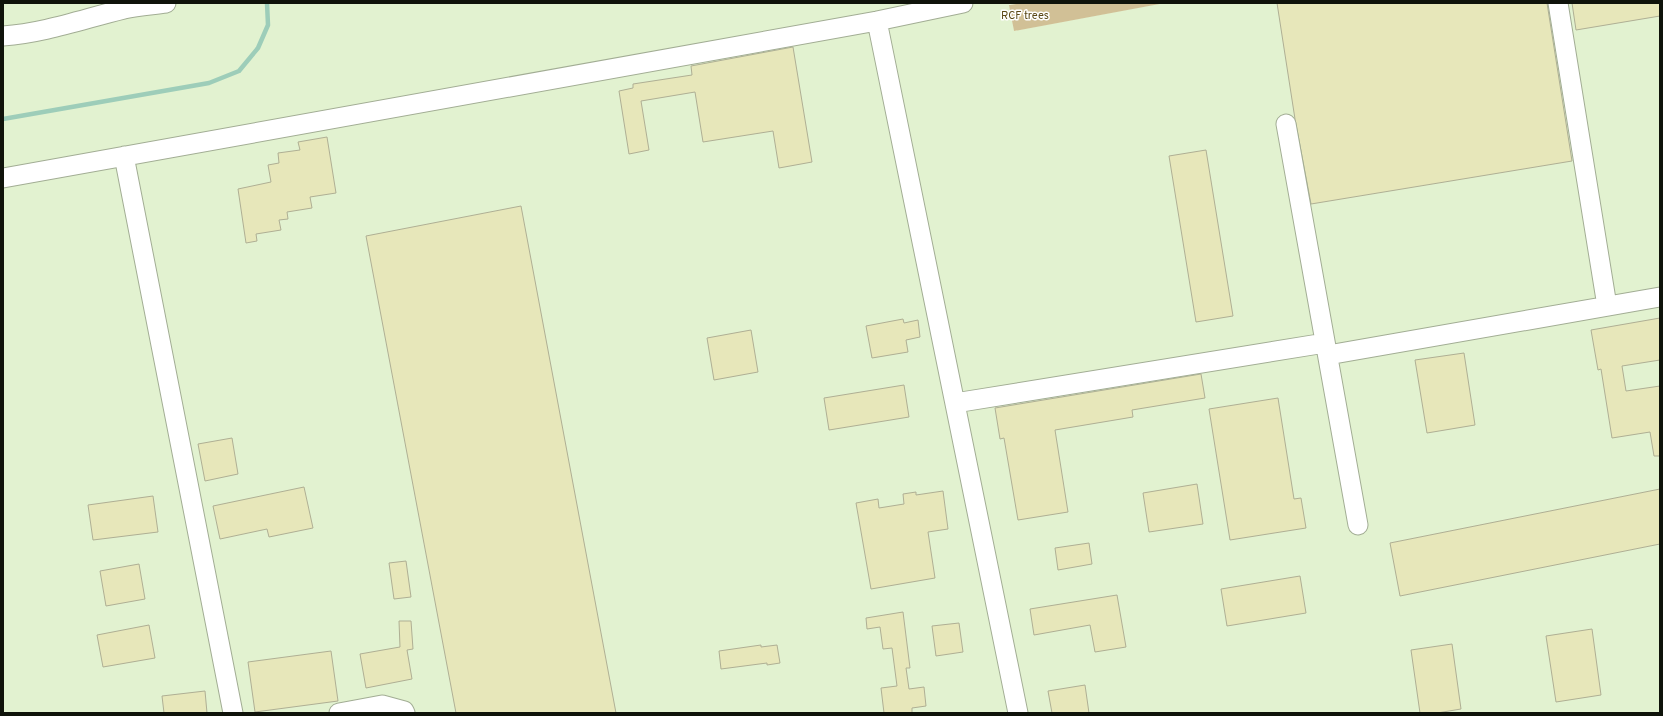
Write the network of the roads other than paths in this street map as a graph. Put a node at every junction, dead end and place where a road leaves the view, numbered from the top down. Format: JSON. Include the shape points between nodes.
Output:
{"nodes":[{"id":1,"x":166,"y":3,"type":"edge"},
{"id":2,"x":963,"y":3,"type":"edge"},
{"id":3,"x":1558,"y":3,"type":"edge"},
{"id":4,"x":939,"y":5,"type":"edge"},
{"id":5,"x":877,"y":21,"type":"junction"},
{"id":6,"x":3,"y":36,"type":"edge"},
{"id":7,"x":1286,"y":124,"type":"dead end"},
{"id":8,"x":124,"y":156,"type":"junction"},
{"id":9,"x":3,"y":178,"type":"edge"},
{"id":10,"x":1660,"y":297,"type":"edge"},
{"id":11,"x":1607,"y":306,"type":"junction"},
{"id":12,"x":1326,"y":349,"type":"junction"},
{"id":13,"x":955,"y":403,"type":"junction"},
{"id":14,"x":1358,"y":525,"type":"dead end"},
{"id":15,"x":233,"y":713,"type":"edge"},
{"id":16,"x":339,"y":713,"type":"edge"},
{"id":17,"x":405,"y":713,"type":"edge"},
{"id":18,"x":1018,"y":713,"type":"edge"}],
"edges":[{"from":1,"to":6,"type":"lane","via":[[125,9],[70,24]]},
{"from":2,"to":4,"type":"lane"},
{"from":3,"to":11,"type":"lane"},
{"from":4,"to":5,"type":"lane"},
{"from":5,"to":8,"type":"lane"},
{"from":5,"to":13,"type":"lane"},
{"from":7,"to":12,"type":"lane"},
{"from":8,"to":9,"type":"lane"},
{"from":8,"to":15,"type":"lane"},
{"from":10,"to":11,"type":"lane"},
{"from":11,"to":12,"type":"lane"},
{"from":12,"to":13,"type":"lane"},
{"from":12,"to":14,"type":"lane"},
{"from":13,"to":18,"type":"lane"},
{"from":16,"to":17,"type":"lane","via":[[382,705],[404,710]]}]}
